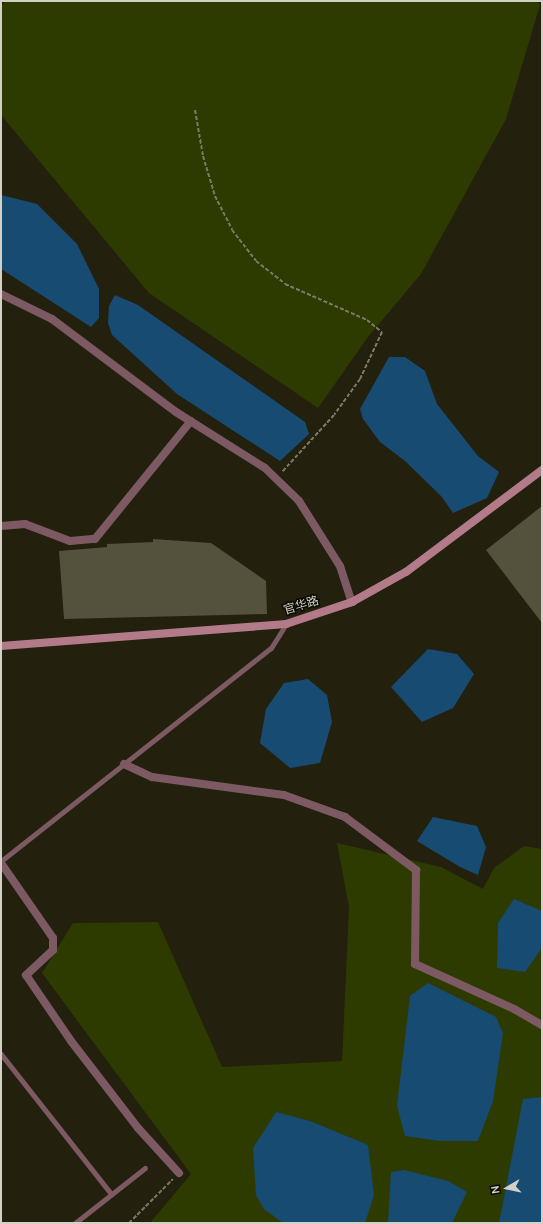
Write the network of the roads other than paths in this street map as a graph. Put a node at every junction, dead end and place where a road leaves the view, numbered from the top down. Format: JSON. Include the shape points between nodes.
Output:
{"nodes":[{"id":1,"x":1,"y":294,"type":"edge"},
{"id":2,"x":191,"y":421,"type":"junction"},
{"id":3,"x":542,"y":470,"type":"edge"},
{"id":4,"x":1,"y":526,"type":"edge"},
{"id":5,"x":352,"y":602,"type":"junction"},
{"id":6,"x":286,"y":624,"type":"junction"},
{"id":7,"x":1,"y":646,"type":"edge"},
{"id":8,"x":124,"y":764,"type":"junction"},
{"id":9,"x":1,"y":862,"type":"edge"},
{"id":10,"x":542,"y":1025,"type":"edge"},
{"id":11,"x":1,"y":1054,"type":"edge"},
{"id":12,"x":145,"y":1168,"type":"dead end"},
{"id":13,"x":179,"y":1173,"type":"road end"},
{"id":14,"x":111,"y":1194,"type":"junction"},
{"id":15,"x":75,"y":1223,"type":"edge"}],
"edges":[{"from":1,"to":2,"type":"street","via":[[52,319]]},
{"from":2,"to":4,"type":"street","via":[[95,539],[70,540],[25,524]]},
{"from":2,"to":5,"type":"street","via":[[265,468],[299,501],[340,566]]},
{"from":3,"to":5,"type":"main road","name":"官华路","via":[[406,572]]},
{"from":5,"to":6,"type":"main road","name":"官华路"},
{"from":6,"to":7,"type":"main road","name":"官华路"},
{"from":6,"to":8,"type":"lane","via":[[271,648]]},
{"from":8,"to":9,"type":"lane"},
{"from":8,"to":10,"type":"street","via":[[152,777],[284,795],[345,817],[416,870],[415,964],[514,1009]]},
{"from":9,"to":13,"type":"street","via":[[52,938],[53,950],[26,975],[71,1041],[134,1122]]},
{"from":11,"to":14,"type":"lane"},
{"from":12,"to":14,"type":"lane"},
{"from":14,"to":15,"type":"lane"}]}
